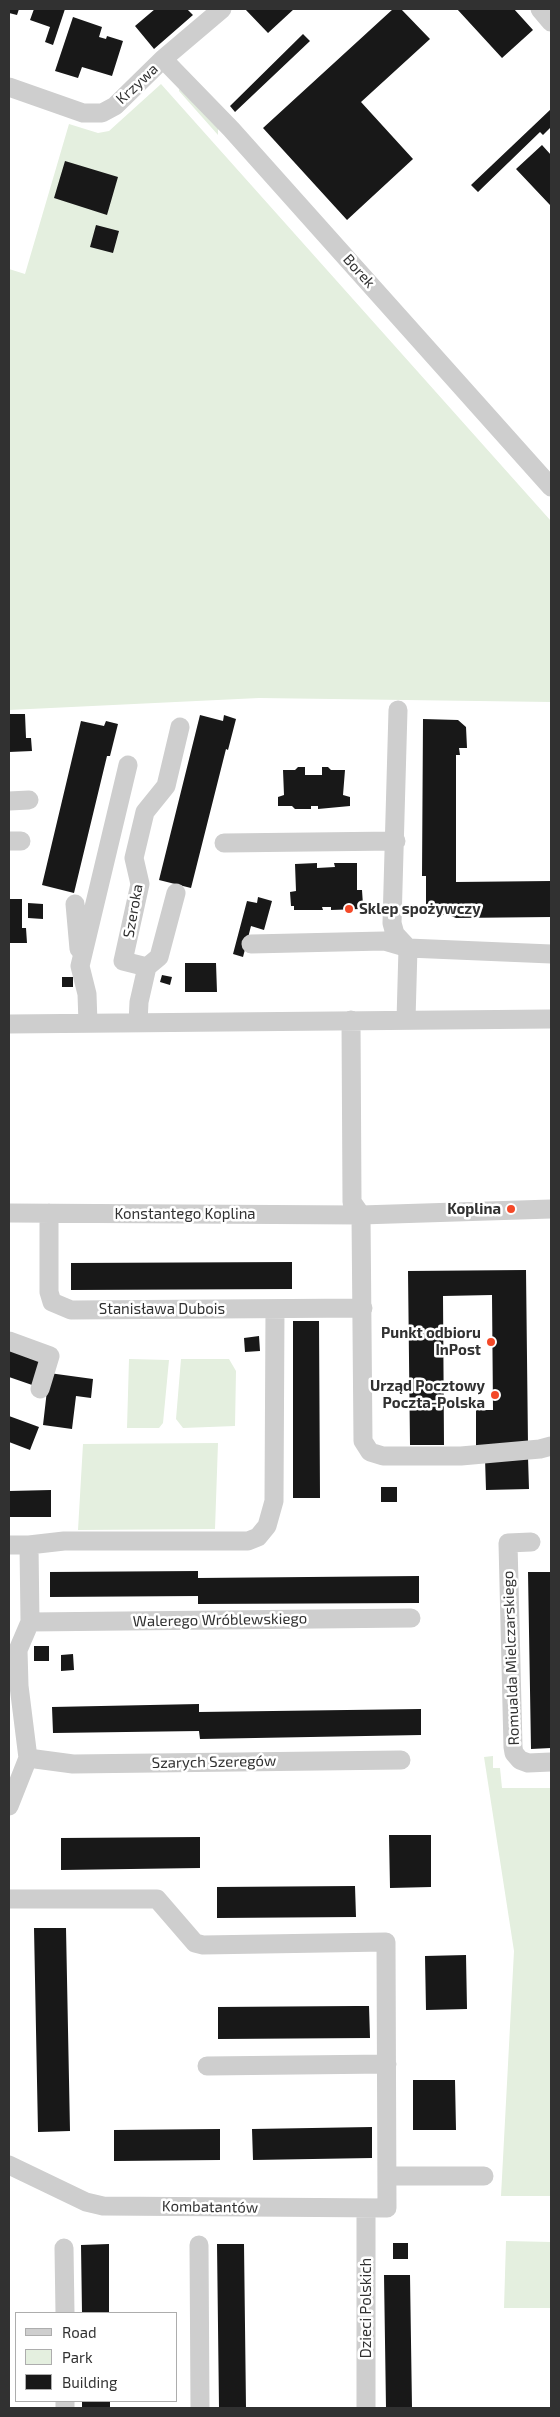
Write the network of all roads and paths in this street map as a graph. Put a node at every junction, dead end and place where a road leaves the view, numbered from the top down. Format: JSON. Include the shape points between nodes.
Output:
{"nodes":[{"id":1,"x":222,"y":9,"type":"edge"},
{"id":2,"x":540,"y":9,"type":"edge"},
{"id":3,"x":551,"y":22,"type":"edge"},
{"id":4,"x":164,"y":59,"type":"junction"},
{"id":5,"x":9,"y":87,"type":"edge"},
{"id":6,"x":551,"y":487,"type":"edge"},
{"id":7,"x":398,"y":710,"type":"dead end"},
{"id":8,"x":180,"y":727,"type":"dead end"},
{"id":9,"x":128,"y":765,"type":"dead end"},
{"id":10,"x":30,"y":800,"type":"dead end"},
{"id":11,"x":9,"y":801,"type":"edge"},
{"id":12,"x":396,"y":841,"type":"junction"},
{"id":13,"x":224,"y":843,"type":"dead end"},
{"id":14,"x":176,"y":893,"type":"dead end"},
{"id":15,"x":75,"y":904,"type":"dead end"},
{"id":16,"x":250,"y":944,"type":"dead end"},
{"id":17,"x":408,"y":948,"type":"junction"},
{"id":18,"x":551,"y":954,"type":"edge"},
{"id":19,"x":80,"y":966,"type":"junction"},
{"id":20,"x":147,"y":967,"type":"junction"},
{"id":21,"x":551,"y":1019,"type":"edge"},
{"id":22,"x":351,"y":1020,"type":"junction"},
{"id":23,"x":406,"y":1020,"type":"junction"},
{"id":24,"x":88,"y":1023,"type":"junction"},
{"id":25,"x":138,"y":1023,"type":"junction"},
{"id":26,"x":9,"y":1024,"type":"edge"},
{"id":27,"x":551,"y":1209,"type":"edge"},
{"id":28,"x":9,"y":1213,"type":"edge"},
{"id":29,"x":49,"y":1213,"type":"junction"},
{"id":30,"x":361,"y":1215,"type":"junction"},
{"id":31,"x":363,"y":1308,"type":"junction"},
{"id":32,"x":275,"y":1309,"type":"junction"},
{"id":33,"x":9,"y":1341,"type":"edge"},
{"id":34,"x":40,"y":1389,"type":"dead end"},
{"id":35,"x":551,"y":1446,"type":"edge"},
{"id":36,"x":530,"y":1542,"type":"dead end"},
{"id":37,"x":9,"y":1545,"type":"edge"},
{"id":38,"x":29,"y":1545,"type":"junction"},
{"id":39,"x":410,"y":1618,"type":"dead end"},
{"id":40,"x":30,"y":1622,"type":"junction"},
{"id":41,"x":14,"y":1684,"type":"edge"},
{"id":42,"x":28,"y":1758,"type":"junction"},
{"id":43,"x":400,"y":1760,"type":"dead end"},
{"id":44,"x":551,"y":1762,"type":"edge"},
{"id":45,"x":9,"y":1806,"type":"edge"},
{"id":46,"x":9,"y":1900,"type":"edge"},
{"id":47,"x":387,"y":2064,"type":"junction"},
{"id":48,"x":207,"y":2066,"type":"dead end"},
{"id":49,"x":9,"y":2165,"type":"edge"},
{"id":50,"x":387,"y":2176,"type":"junction"},
{"id":51,"x":484,"y":2176,"type":"dead end"},
{"id":52,"x":366,"y":2208,"type":"junction"},
{"id":53,"x":199,"y":2245,"type":"dead end"},
{"id":54,"x":64,"y":2248,"type":"dead end"},
{"id":55,"x":65,"y":2312,"type":"edge"},
{"id":56,"x":200,"y":2408,"type":"edge"},
{"id":57,"x":366,"y":2408,"type":"edge"}],
"edges":[{"from":1,"to":4,"type":"street","name":"Krzywa"},
{"from":2,"to":3,"type":"street"},
{"from":4,"to":5,"type":"street","name":"Krzywa","via":[[115,106],[102,113],[83,113]]},
{"from":4,"to":6,"type":"street","name":"Borek","via":[[231,129]]},
{"from":7,"to":12,"type":"street"},
{"from":8,"to":20,"type":"street","name":"Szeroka","via":[[166,786],[144,812],[134,858],[140,884],[123,961]]},
{"from":9,"to":19,"type":"street"},
{"from":10,"to":11,"type":"street"},
{"from":12,"to":13,"type":"street"},
{"from":12,"to":17,"type":"street","via":[[392,923],[395,934]]},
{"from":14,"to":20,"type":"street","via":[[159,957]]},
{"from":15,"to":19,"type":"street"},
{"from":16,"to":17,"type":"street","via":[[384,941]]},
{"from":17,"to":18,"type":"street"},
{"from":17,"to":23,"type":"street"},
{"from":19,"to":24,"type":"street","via":[[87,994]]},
{"from":20,"to":25,"type":"street"},
{"from":21,"to":23,"type":"street"},
{"from":22,"to":23,"type":"street"},
{"from":22,"to":25,"type":"street"},
{"from":22,"to":30,"type":"street","via":[[352,1202]]},
{"from":24,"to":25,"type":"street"},
{"from":24,"to":26,"type":"street"},
{"from":27,"to":30,"type":"street","name":"Konstantego Koplina"},
{"from":28,"to":29,"type":"street","name":"Konstantego Koplina"},
{"from":29,"to":30,"type":"street","name":"Konstantego Koplina"},
{"from":29,"to":32,"type":"street","name":"Stanisława Dubois","via":[[49,1292],[52,1302],[62,1307],[71,1310]]},
{"from":30,"to":31,"type":"street"},
{"from":31,"to":32,"type":"street","name":"Stanisława Dubois"},
{"from":31,"to":35,"type":"street","via":[[363,1441],[370,1452],[383,1456],[453,1456]]},
{"from":32,"to":38,"type":"street","via":[[274,1494],[267,1526],[258,1537],[248,1541],[64,1541]]},
{"from":33,"to":34,"type":"street","via":[[50,1356]]},
{"from":36,"to":44,"type":"street","name":"Romualda Mielczarskiego","via":[[508,1543],[513,1747],[520,1760]]},
{"from":37,"to":38,"type":"street"},
{"from":38,"to":40,"type":"street"},
{"from":39,"to":40,"type":"street","name":"Walerego Wróblewskiego"},
{"from":40,"to":41,"type":"street","via":[[18,1650]]},
{"from":41,"to":42,"type":"street"},
{"from":42,"to":43,"type":"street","name":"Szarych Szeregów","via":[[73,1764]]},
{"from":42,"to":45,"type":"street"},
{"from":46,"to":47,"type":"street","name":"Kombatantów","via":[[157,1898],[195,1943],[203,1945],[386,1942]]},
{"from":47,"to":48,"type":"street"},
{"from":47,"to":50,"type":"street","name":"Kombatantów"},
{"from":49,"to":52,"type":"street","name":"Kombatantów","via":[[86,2202],[103,2206]]},
{"from":50,"to":51,"type":"street"},
{"from":50,"to":52,"type":"street","name":"Kombatantów","via":[[387,2208]]},
{"from":52,"to":57,"type":"street","name":"Dzieci Polskich"},
{"from":53,"to":56,"type":"street"},
{"from":54,"to":55,"type":"street"}]}
